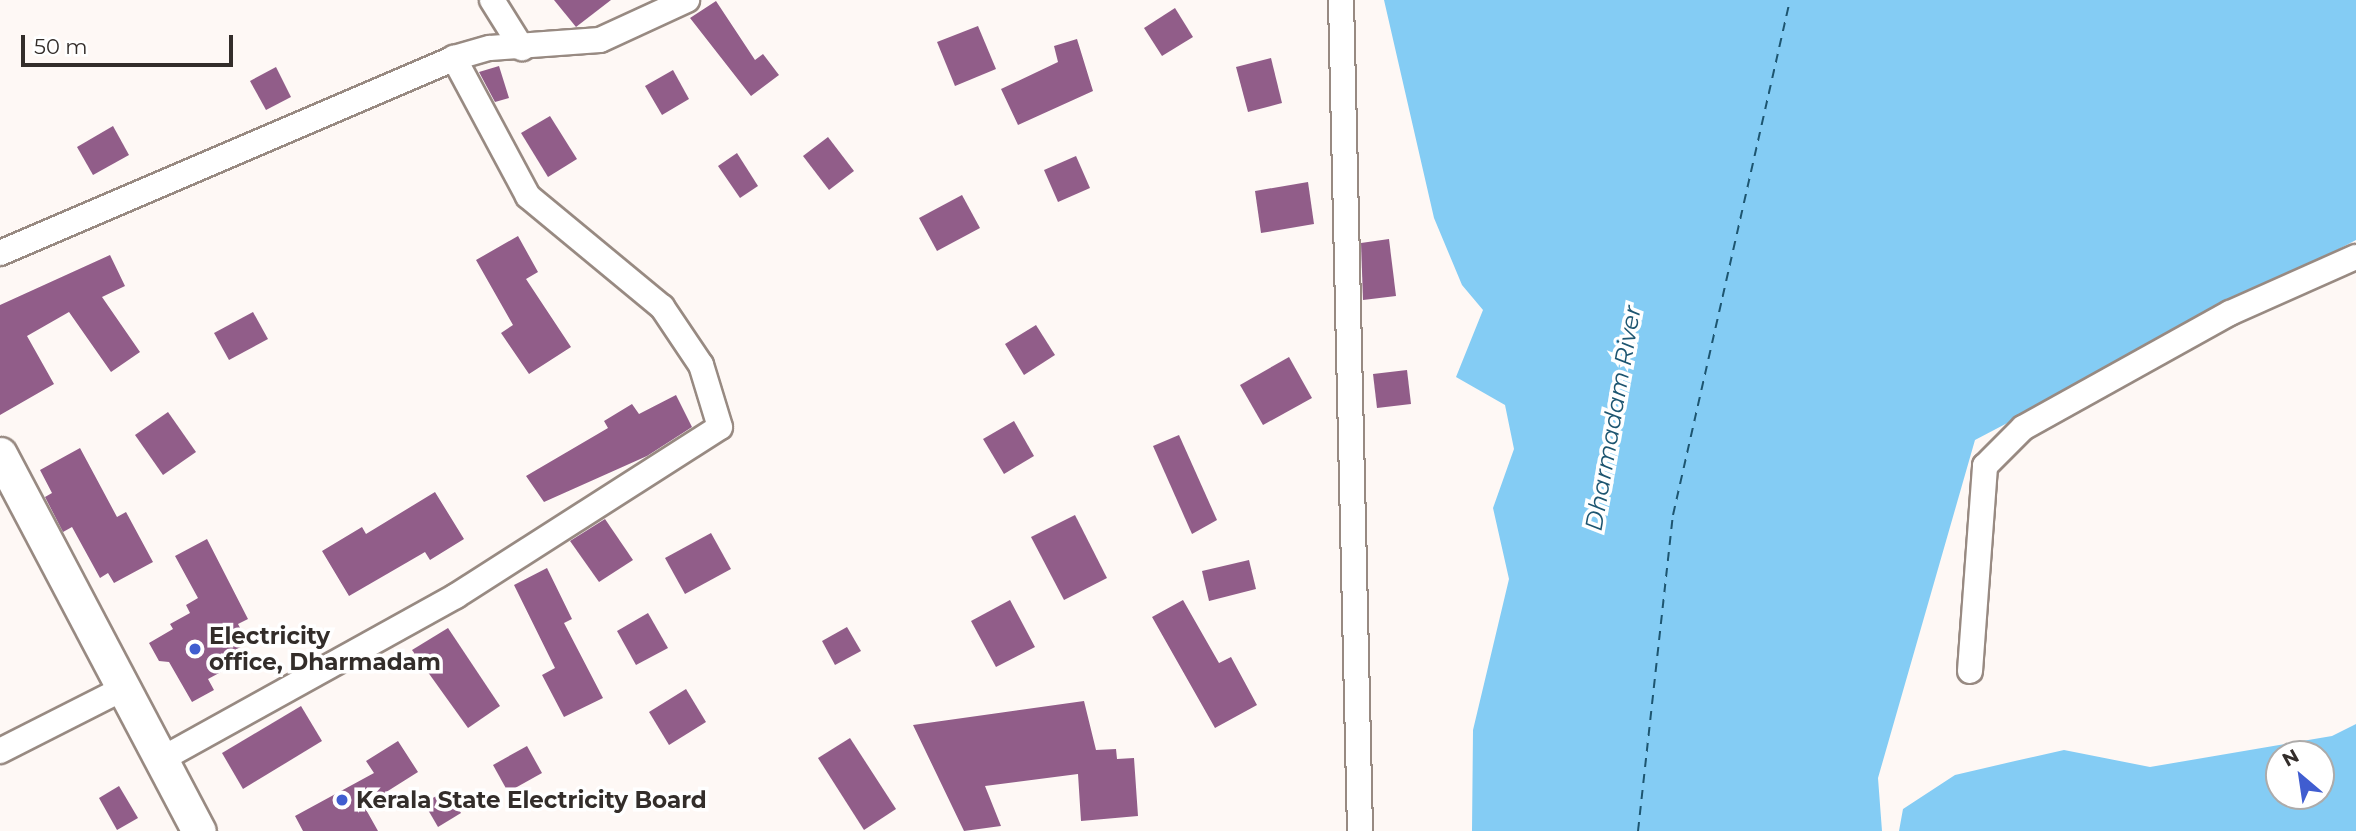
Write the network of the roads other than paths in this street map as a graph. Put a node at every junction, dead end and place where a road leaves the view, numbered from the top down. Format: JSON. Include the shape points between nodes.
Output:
{"nodes":[{"id":1,"x":492,"y":0,"type":"edge"},
{"id":2,"x":687,"y":0,"type":"edge"},
{"id":3,"x":1341,"y":0,"type":"edge"},
{"id":4,"x":522,"y":48,"type":"junction"},
{"id":5,"x":454,"y":58,"type":"junction"},
{"id":6,"x":0,"y":253,"type":"edge"},
{"id":7,"x":2356,"y":257,"type":"edge"},
{"id":8,"x":0,"y":454,"type":"edge"},
{"id":9,"x":1970,"y":671,"type":"dead end"},
{"id":10,"x":122,"y":689,"type":"junction"},
{"id":11,"x":0,"y":751,"type":"edge"},
{"id":12,"x":162,"y":760,"type":"junction"},
{"id":13,"x":1357,"y":829,"type":"edge"},
{"id":14,"x":199,"y":831,"type":"edge"}],
"edges":[{"from":1,"to":4,"type":"street"},
{"from":2,"to":4,"type":"street","via":[[600,40]]},
{"from":3,"to":13,"type":"street"},
{"from":4,"to":5,"type":"street"},
{"from":5,"to":6,"type":"street"},
{"from":5,"to":12,"type":"street","via":[[528,196],[662,307],[701,365],[720,428],[456,596]]},
{"from":7,"to":9,"type":"street","via":[[2230,313],[2035,421],[1985,466]]},
{"from":8,"to":10,"type":"main road"},
{"from":10,"to":11,"type":"street"},
{"from":10,"to":12,"type":"main road"},
{"from":12,"to":14,"type":"main road"}]}
